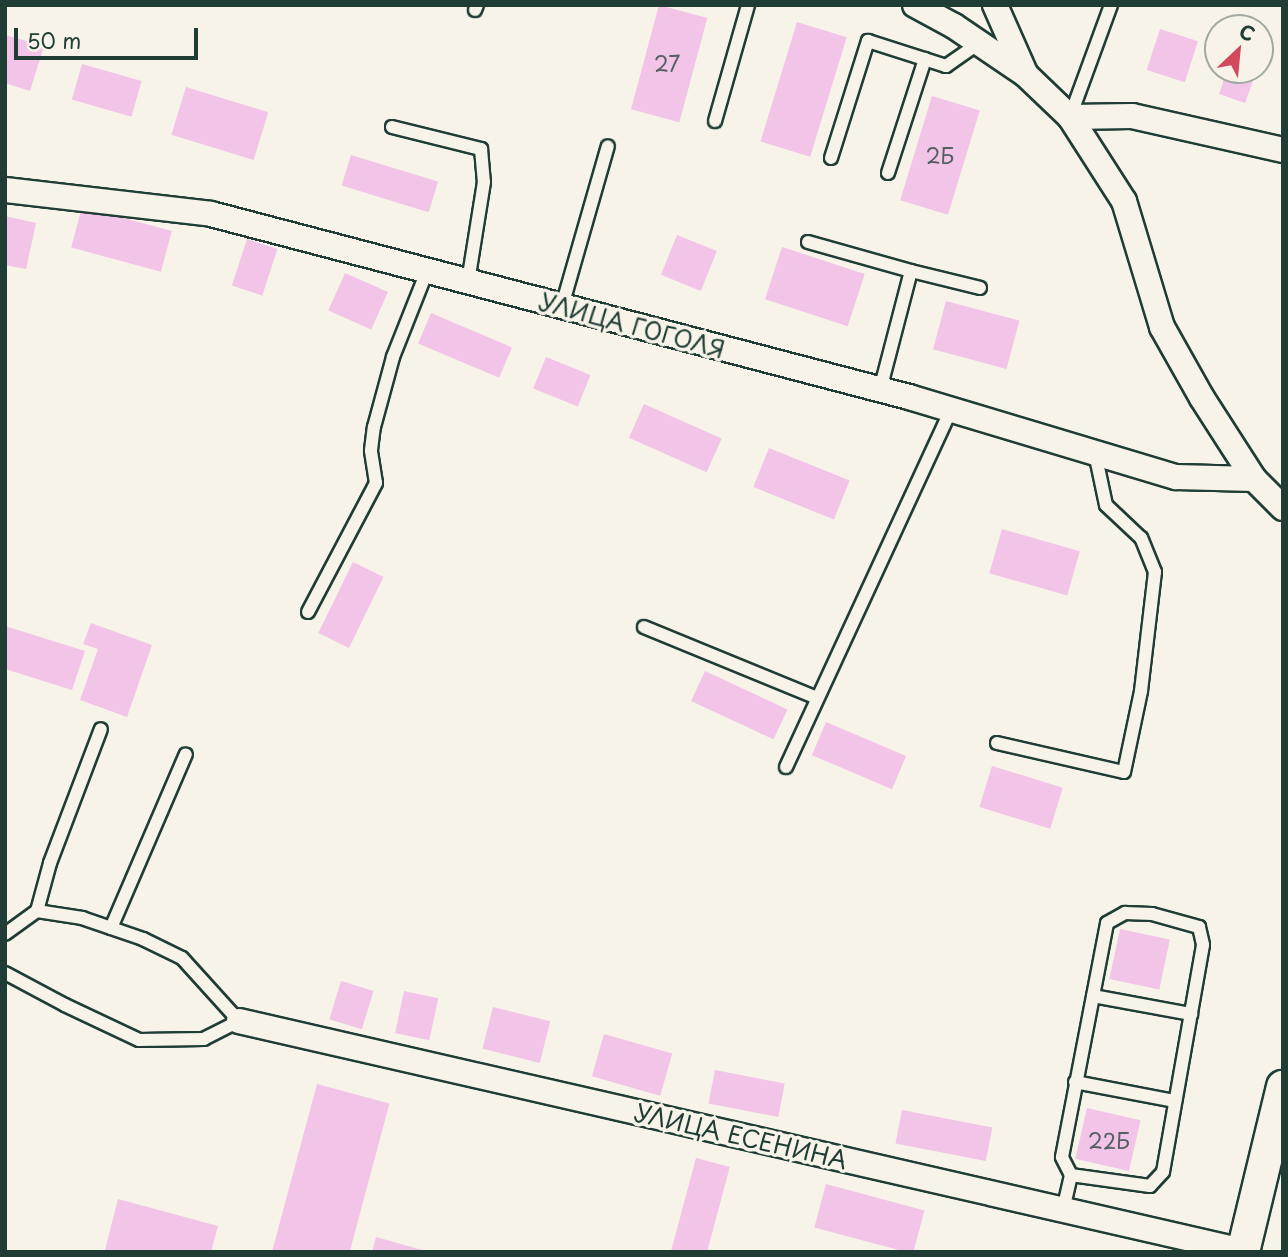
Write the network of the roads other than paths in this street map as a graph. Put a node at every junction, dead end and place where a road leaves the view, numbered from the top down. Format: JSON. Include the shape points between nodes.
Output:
{"nodes":[{"id":1,"x":748,"y":5,"type":"edge"},
{"id":2,"x":915,"y":5,"type":"edge"},
{"id":3,"x":995,"y":5,"type":"edge"},
{"id":4,"x":1111,"y":5,"type":"edge"},
{"id":5,"x":979,"y":43,"type":"junction"},
{"id":6,"x":925,"y":60,"type":"junction"},
{"id":7,"x":1025,"y":74,"type":"junction"},
{"id":8,"x":1070,"y":117,"type":"junction"},
{"id":9,"x":715,"y":121,"type":"dead end"},
{"id":10,"x":392,"y":127,"type":"dead end"},
{"id":11,"x":608,"y":146,"type":"dead end"},
{"id":12,"x":1283,"y":150,"type":"edge"},
{"id":13,"x":831,"y":158,"type":"dead end"},
{"id":14,"x":888,"y":173,"type":"dead end"},
{"id":15,"x":5,"y":190,"type":"edge"},
{"id":16,"x":808,"y":242,"type":"dead end"},
{"id":17,"x":427,"y":271,"type":"junction"},
{"id":18,"x":911,"y":271,"type":"junction"},
{"id":19,"x":468,"y":282,"type":"junction"},
{"id":20,"x":980,"y":288,"type":"dead end"},
{"id":21,"x":562,"y":306,"type":"junction"},
{"id":22,"x":880,"y":390,"type":"junction"},
{"id":23,"x":951,"y":410,"type":"junction"},
{"id":24,"x":1095,"y":453,"type":"junction"},
{"id":25,"x":1254,"y":479,"type":"junction"},
{"id":26,"x":1283,"y":508,"type":"edge"},
{"id":27,"x":308,"y":612,"type":"dead end"},
{"id":28,"x":644,"y":627,"type":"dead end"},
{"id":29,"x":817,"y":698,"type":"junction"},
{"id":30,"x":101,"y":729,"type":"dead end"},
{"id":31,"x":997,"y":743,"type":"dead end"},
{"id":32,"x":186,"y":754,"type":"dead end"},
{"id":33,"x":786,"y":767,"type":"dead end"},
{"id":34,"x":37,"y":911,"type":"junction"},
{"id":35,"x":111,"y":928,"type":"junction"},
{"id":36,"x":5,"y":934,"type":"edge"},
{"id":37,"x":5,"y":972,"type":"edge"},
{"id":38,"x":1093,"y":996,"type":"junction"},
{"id":39,"x":1191,"y":1014,"type":"junction"},
{"id":40,"x":239,"y":1021,"type":"junction"},
{"id":41,"x":1075,"y":1082,"type":"junction"},
{"id":42,"x":1283,"y":1087,"type":"edge"},
{"id":43,"x":1175,"y":1101,"type":"junction"},
{"id":44,"x":1071,"y":1175,"type":"junction"},
{"id":45,"x":1063,"y":1210,"type":"junction"},
{"id":46,"x":1243,"y":1251,"type":"edge"}],
"edges":[{"from":1,"to":9,"type":"lane"},
{"from":2,"to":5,"type":"street"},
{"from":3,"to":7,"type":"street"},
{"from":4,"to":8,"type":"lane"},
{"from":5,"to":6,"type":"lane","via":[[946,66]]},
{"from":5,"to":7,"type":"street"},
{"from":6,"to":13,"type":"lane","via":[[868,41]]},
{"from":6,"to":14,"type":"lane"},
{"from":7,"to":8,"type":"street"},
{"from":8,"to":12,"type":"street","via":[[1132,116]]},
{"from":8,"to":25,"type":"street","via":[[1124,201],[1162,327]]},
{"from":10,"to":19,"type":"lane","via":[[481,149],[484,182]]},
{"from":11,"to":21,"type":"lane"},
{"from":15,"to":17,"type":"street","name":"УЛИЦА ГОГОЛЯ","via":[[211,215]]},
{"from":16,"to":18,"type":"lane"},
{"from":17,"to":19,"type":"street","name":"УЛИЦА ГОГОЛЯ"},
{"from":17,"to":27,"type":"lane","via":[[393,357],[374,427],[376,482]]},
{"from":18,"to":20,"type":"lane"},
{"from":18,"to":22,"type":"lane"},
{"from":19,"to":21,"type":"street","name":"УЛИЦА ГОГОЛЯ"},
{"from":21,"to":22,"type":"street","name":"УЛИЦА ГОГОЛЯ"},
{"from":22,"to":23,"type":"street","name":"УЛИЦА ГОГОЛЯ"},
{"from":23,"to":24,"type":"street","name":"УЛИЦА ГОГОЛЯ"},
{"from":23,"to":29,"type":"lane"},
{"from":24,"to":25,"type":"street","name":"УЛИЦА ГОГОЛЯ","via":[[1176,477]]},
{"from":24,"to":31,"type":"lane","via":[[1106,505],[1140,538],[1155,572],[1141,691],[1124,772]]},
{"from":25,"to":26,"type":"street"},
{"from":28,"to":29,"type":"lane"},
{"from":29,"to":33,"type":"lane"},
{"from":30,"to":34,"type":"lane","via":[[50,863]]},
{"from":32,"to":35,"type":"lane"},
{"from":34,"to":35,"type":"lane"},
{"from":34,"to":36,"type":"lane"},
{"from":35,"to":40,"type":"lane","via":[[182,958]]},
{"from":37,"to":40,"type":"lane","via":[[139,1040],[204,1039]]},
{"from":38,"to":39,"type":"lane"},
{"from":38,"to":39,"type":"lane","via":[[1107,923],[1125,913],[1152,914],[1199,927],[1203,945]]},
{"from":38,"to":41,"type":"lane"},
{"from":39,"to":43,"type":"lane"},
{"from":40,"to":45,"type":"street","name":"УЛИЦА ЕСЕНИНА"},
{"from":41,"to":43,"type":"lane"},
{"from":41,"to":44,"type":"lane","via":[[1062,1157]]},
{"from":42,"to":46,"type":"street"},
{"from":43,"to":44,"type":"lane","via":[[1163,1172],[1150,1186]]},
{"from":44,"to":45,"type":"lane"},
{"from":45,"to":46,"type":"street","name":"УЛИЦА ЕСЕНИНА"}]}
